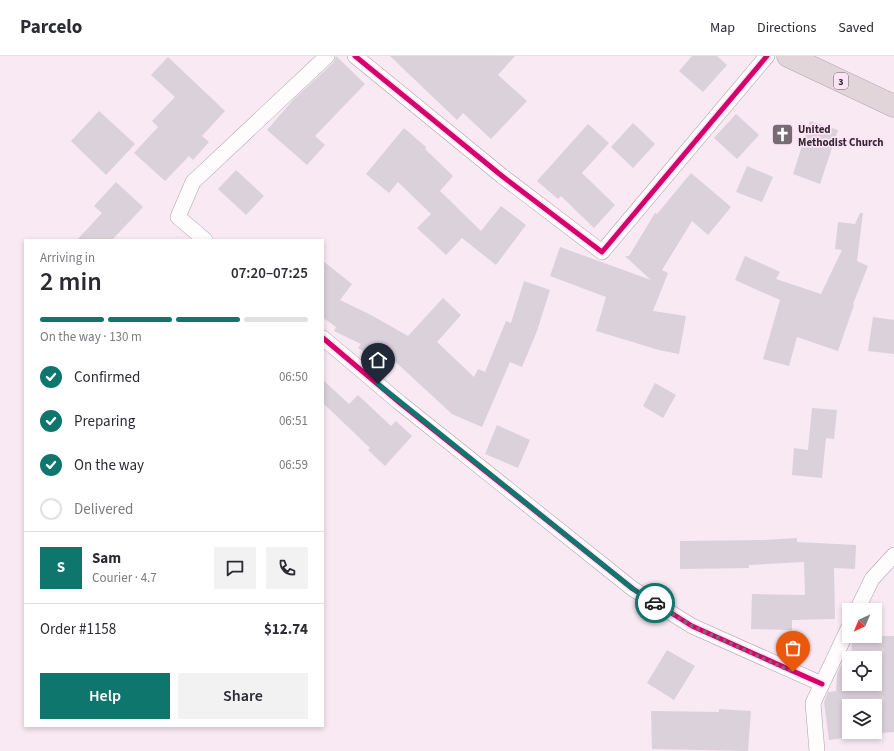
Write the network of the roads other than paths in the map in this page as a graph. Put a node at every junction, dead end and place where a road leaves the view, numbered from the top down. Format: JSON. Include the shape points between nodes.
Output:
{"nodes":[{"id":1,"x":327,"y":56,"type":"edge"},
{"id":2,"x":355,"y":56,"type":"edge"},
{"id":3,"x":767,"y":56,"type":"edge"},
{"id":4,"x":788,"y":56,"type":"edge"},
{"id":5,"x":894,"y":106,"type":"edge"},
{"id":6,"x":205,"y":239,"type":"edge"},
{"id":7,"x":324,"y":339,"type":"edge"},
{"id":8,"x":894,"y":555,"type":"edge"},
{"id":9,"x":860,"y":603,"type":"edge"},
{"id":10,"x":842,"y":641,"type":"edge"},
{"id":11,"x":822,"y":684,"type":"junction"},
{"id":12,"x":817,"y":751,"type":"edge"}],
"edges":[{"from":1,"to":6,"type":"street","via":[[193,182],[178,217]]},
{"from":2,"to":3,"type":"street","via":[[502,176],[602,252]]},
{"from":4,"to":5,"type":"highway","number":"3"},
{"from":7,"to":11,"type":"street","via":[[633,589],[692,626]]},
{"from":8,"to":9,"type":"street","via":[[872,578]]},
{"from":10,"to":11,"type":"street"},
{"from":11,"to":12,"type":"street","via":[[813,703]]}]}
